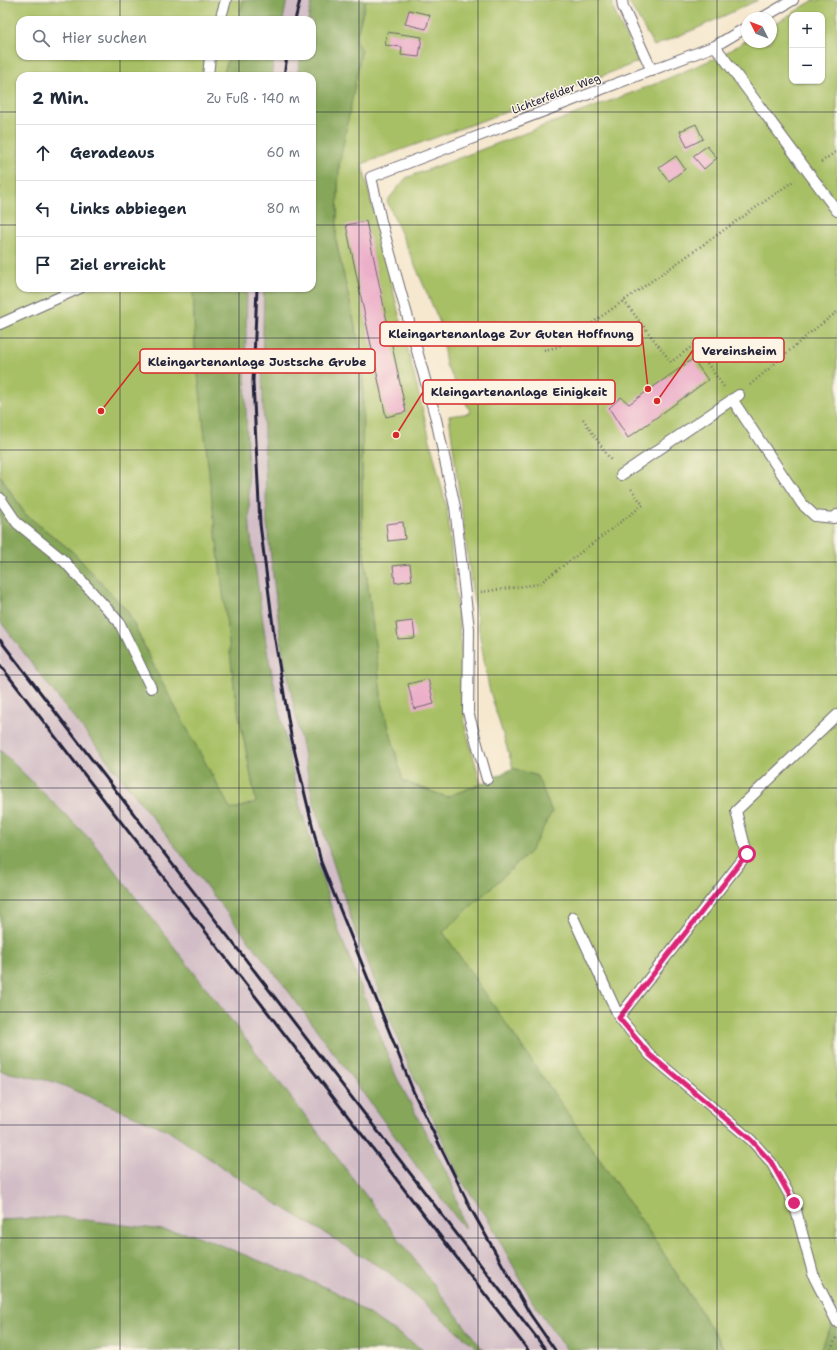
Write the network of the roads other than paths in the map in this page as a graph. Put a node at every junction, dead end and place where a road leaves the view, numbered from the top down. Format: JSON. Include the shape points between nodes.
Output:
{"nodes":[{"id":1,"x":226,"y":0,"type":"edge"},
{"id":2,"x":622,"y":0,"type":"edge"},
{"id":3,"x":793,"y":0,"type":"edge"},
{"id":4,"x":772,"y":12,"type":"edge"},
{"id":5,"x":221,"y":16,"type":"edge"},
{"id":6,"x":741,"y":31,"type":"edge"},
{"id":7,"x":715,"y":46,"type":"junction"},
{"id":8,"x":210,"y":60,"type":"edge"},
{"id":9,"x":652,"y":70,"type":"junction"},
{"id":10,"x":208,"y":72,"type":"edge"},
{"id":11,"x":837,"y":211,"type":"edge"},
{"id":12,"x":71,"y":292,"type":"edge"},
{"id":13,"x":0,"y":324,"type":"edge"},
{"id":14,"x":621,"y":475,"type":"dead end"},
{"id":15,"x":0,"y":498,"type":"edge"},
{"id":16,"x":837,"y":515,"type":"edge"},
{"id":17,"x":151,"y":688,"type":"dead end"},
{"id":18,"x":837,"y":715,"type":"edge"},
{"id":19,"x":487,"y":779,"type":"dead end"},
{"id":20,"x":573,"y":916,"type":"dead end"},
{"id":21,"x":619,"y":1018,"type":"junction"},
{"id":22,"x":837,"y":1322,"type":"edge"}],
"edges":[{"from":1,"to":5,"type":"lane"},
{"from":2,"to":9,"type":"lane"},
{"from":3,"to":4,"type":"lane"},
{"from":6,"to":7,"type":"lane","name":"Lichterfelder Weg"},
{"from":7,"to":9,"type":"lane","name":"Lichterfelder Weg"},
{"from":7,"to":11,"type":"lane"},
{"from":8,"to":10,"type":"lane"},
{"from":9,"to":19,"type":"lane","name":"Lichterfelder Weg","via":[[371,177],[436,419],[455,507],[469,630],[468,712]]},
{"from":12,"to":13,"type":"lane"},
{"from":14,"to":16,"type":"lane","via":[[736,397],[802,504],[815,516],[834,518]]},
{"from":15,"to":17,"type":"lane","via":[[17,523],[64,561],[119,622]]},
{"from":18,"to":21,"type":"lane","via":[[736,811],[747,854]]},
{"from":20,"to":21,"type":"lane"},
{"from":21,"to":22,"type":"lane","via":[[650,1055],[751,1140],[771,1162],[794,1203],[814,1277]]}]}
